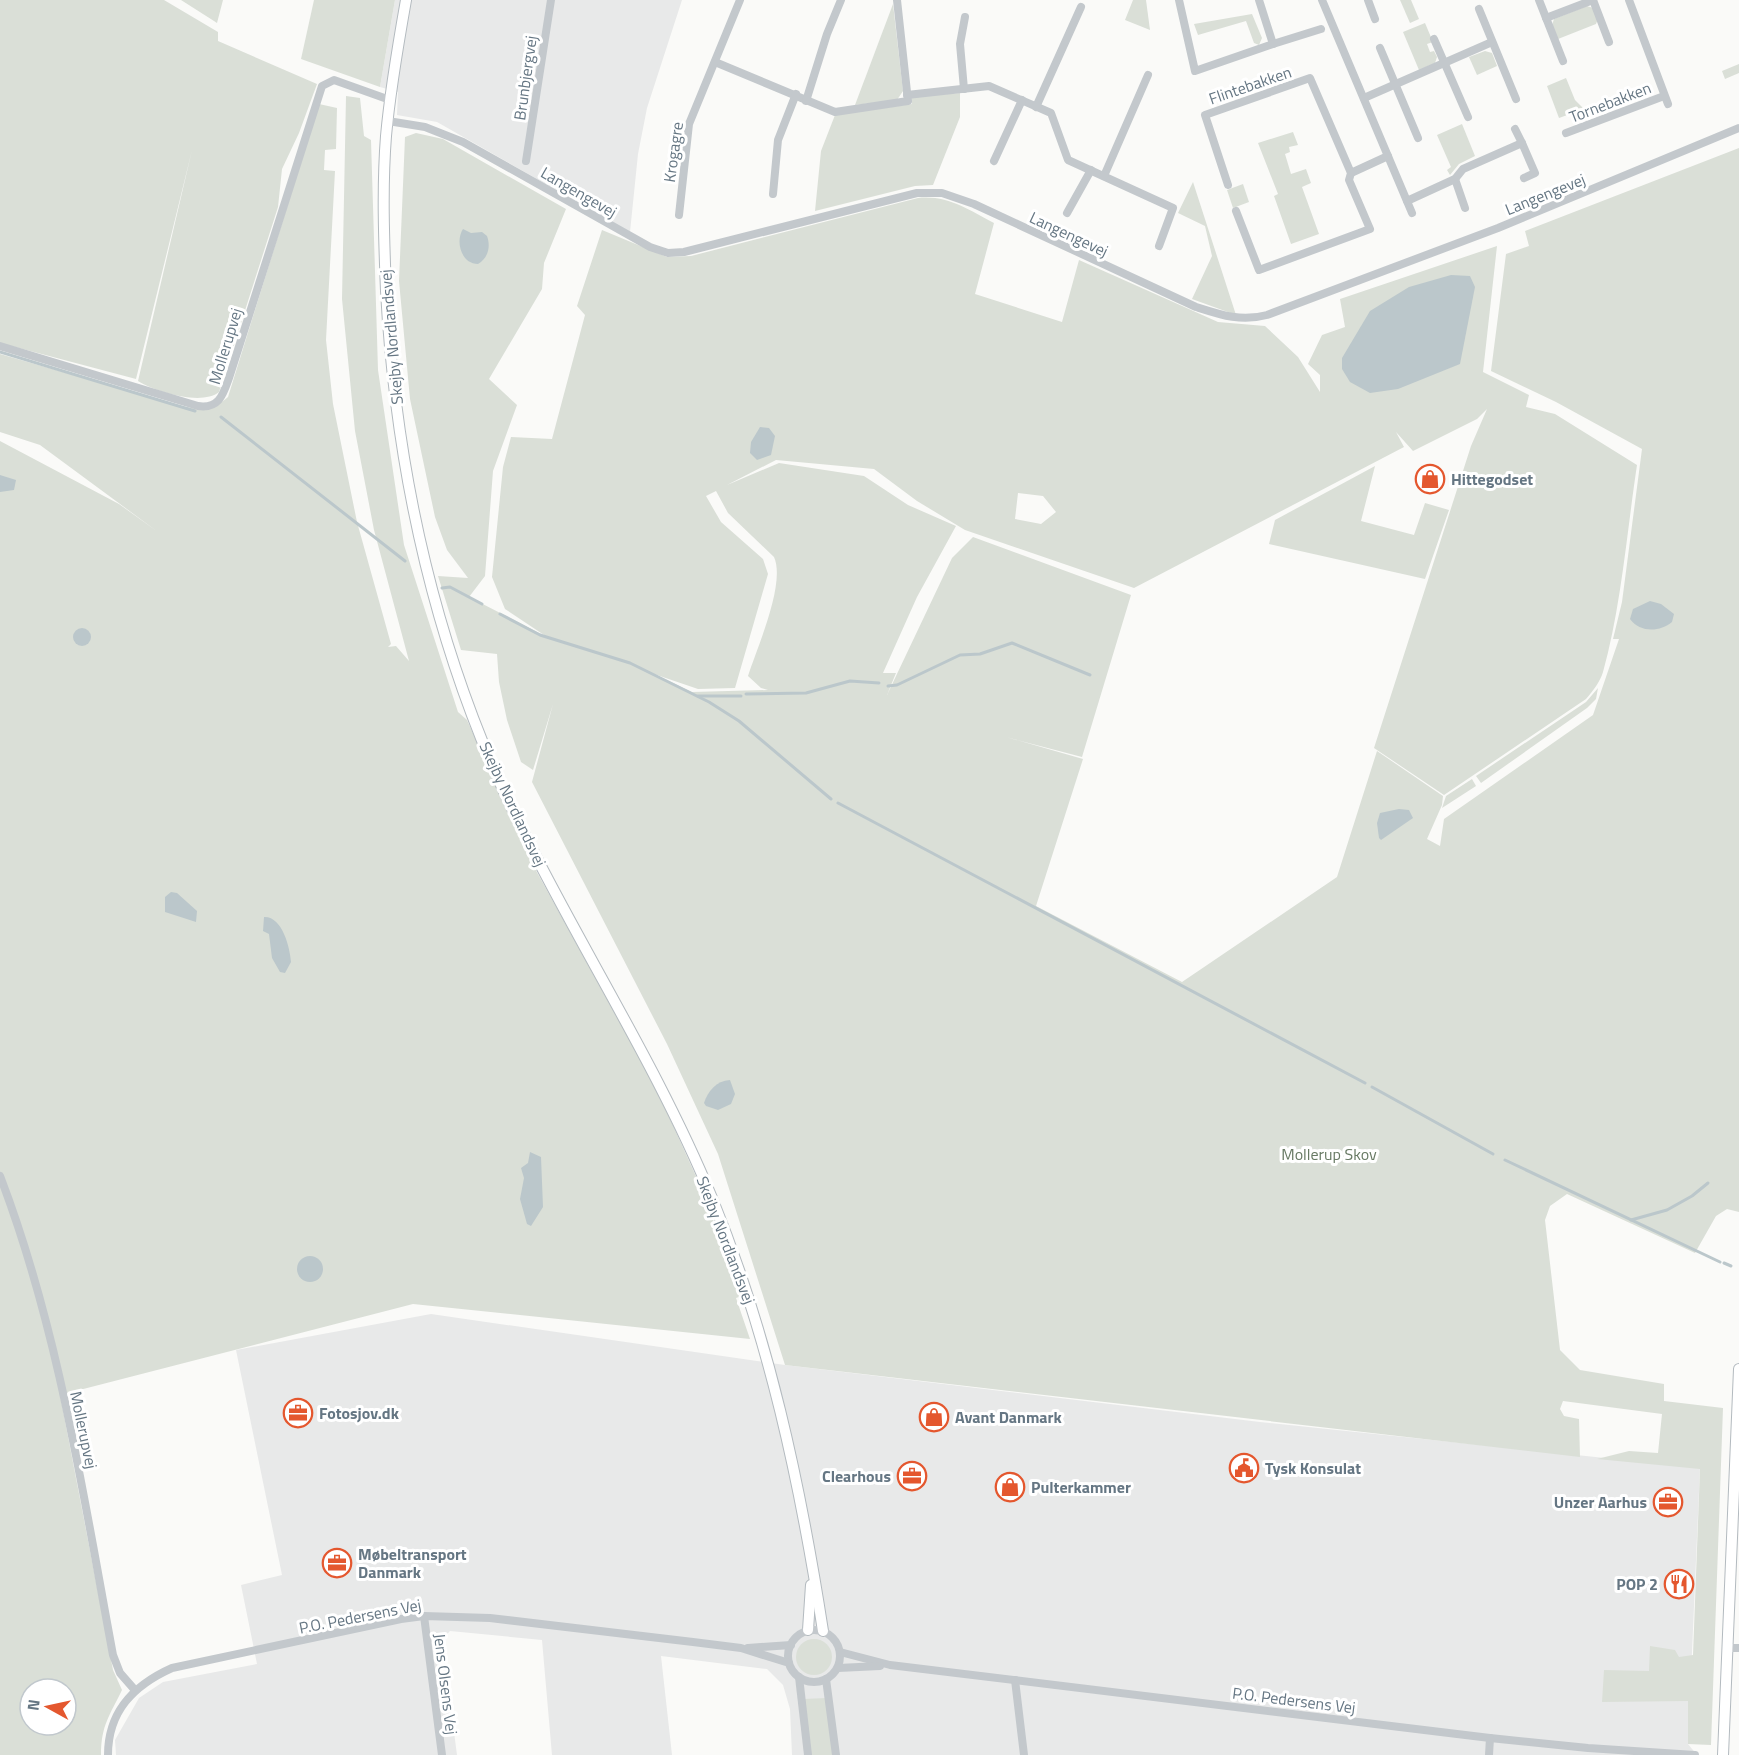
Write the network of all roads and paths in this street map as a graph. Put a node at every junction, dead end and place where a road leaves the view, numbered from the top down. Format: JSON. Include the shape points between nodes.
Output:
{"nodes":[{"id":1,"x":406,"y":0,"type":"edge"},
{"id":2,"x":551,"y":0,"type":"edge"},
{"id":3,"x":740,"y":0,"type":"edge"},
{"id":4,"x":841,"y":0,"type":"edge"},
{"id":5,"x":897,"y":0,"type":"edge"},
{"id":6,"x":1179,"y":0,"type":"edge"},
{"id":7,"x":1259,"y":0,"type":"edge"},
{"id":8,"x":1368,"y":0,"type":"edge"},
{"id":9,"x":1539,"y":0,"type":"edge"},
{"id":10,"x":1593,"y":0,"type":"edge"},
{"id":11,"x":1629,"y":0,"type":"edge"},
{"id":12,"x":1324,"y":1,"type":"edge"},
{"id":13,"x":1080,"y":8,"type":"dead end"},
{"id":14,"x":1479,"y":9,"type":"dead end"},
{"id":15,"x":965,"y":16,"type":"dead end"},
{"id":16,"x":1546,"y":18,"type":"junction"},
{"id":17,"x":1375,"y":19,"type":"dead end"},
{"id":18,"x":1321,"y":29,"type":"dead end"},
{"id":19,"x":1434,"y":39,"type":"dead end"},
{"id":20,"x":1492,"y":42,"type":"junction"},
{"id":21,"x":1609,"y":42,"type":"dead end"},
{"id":22,"x":1273,"y":44,"type":"junction"},
{"id":23,"x":1380,"y":48,"type":"dead end"},
{"id":24,"x":1563,"y":61,"type":"dead end"},
{"id":25,"x":715,"y":62,"type":"junction"},
{"id":26,"x":1444,"y":63,"type":"junction"},
{"id":27,"x":1148,"y":75,"type":"dead end"},
{"id":28,"x":1396,"y":85,"type":"junction"},
{"id":29,"x":964,"y":89,"type":"junction"},
{"id":30,"x":796,"y":94,"type":"junction"},
{"id":31,"x":907,"y":95,"type":"junction"},
{"id":32,"x":1364,"y":98,"type":"junction"},
{"id":33,"x":1516,"y":99,"type":"dead end"},
{"id":34,"x":390,"y":100,"type":"junction"},
{"id":35,"x":1022,"y":100,"type":"junction"},
{"id":36,"x":806,"y":101,"type":"junction"},
{"id":37,"x":1036,"y":107,"type":"junction"},
{"id":38,"x":1468,"y":117,"type":"dead end"},
{"id":39,"x":388,"y":121,"type":"junction"},
{"id":40,"x":1739,"y":128,"type":"edge"},
{"id":41,"x":1515,"y":129,"type":"dead end"},
{"id":42,"x":1566,"y":133,"type":"dead end"},
{"id":43,"x":1418,"y":138,"type":"dead end"},
{"id":44,"x":1522,"y":143,"type":"junction"},
{"id":45,"x":1388,"y":156,"type":"junction"},
{"id":46,"x":994,"y":160,"type":"dead end"},
{"id":47,"x":526,"y":161,"type":"dead end"},
{"id":48,"x":1091,"y":170,"type":"junction"},
{"id":49,"x":1350,"y":173,"type":"junction"},
{"id":50,"x":1104,"y":176,"type":"junction"},
{"id":51,"x":1524,"y":178,"type":"dead end"},
{"id":52,"x":1455,"y":179,"type":"junction"},
{"id":53,"x":1228,"y":185,"type":"dead end"},
{"id":54,"x":772,"y":194,"type":"dead end"},
{"id":55,"x":1407,"y":201,"type":"junction"},
{"id":56,"x":1465,"y":207,"type":"dead end"},
{"id":57,"x":1236,"y":211,"type":"dead end"},
{"id":58,"x":1067,"y":213,"type":"dead end"},
{"id":59,"x":1412,"y":213,"type":"dead end"},
{"id":60,"x":679,"y":215,"type":"dead end"},
{"id":61,"x":1159,"y":246,"type":"dead end"},
{"id":62,"x":0,"y":346,"type":"edge"},
{"id":63,"x":0,"y":1176,"type":"edge"},
{"id":64,"x":1739,"y":1369,"type":"edge"},
{"id":65,"x":813,"y":1567,"type":"junction"},
{"id":66,"x":424,"y":1616,"type":"junction"},
{"id":67,"x":808,"y":1630,"type":"junction"},
{"id":68,"x":823,"y":1631,"type":"junction"},
{"id":69,"x":791,"y":1645,"type":"junction"},
{"id":70,"x":741,"y":1648,"type":"junction"},
{"id":71,"x":1733,"y":1648,"type":"edge"},
{"id":72,"x":840,"y":1652,"type":"junction"},
{"id":73,"x":789,"y":1663,"type":"junction"},
{"id":74,"x":890,"y":1665,"type":"junction"},
{"id":75,"x":838,"y":1668,"type":"junction"},
{"id":76,"x":799,"y":1677,"type":"junction"},
{"id":77,"x":826,"y":1679,"type":"junction"},
{"id":78,"x":1015,"y":1680,"type":"junction"},
{"id":79,"x":134,"y":1689,"type":"junction"},
{"id":80,"x":1490,"y":1738,"type":"junction"},
{"id":81,"x":108,"y":1755,"type":"edge"},
{"id":82,"x":442,"y":1755,"type":"edge"},
{"id":83,"x":808,"y":1755,"type":"edge"},
{"id":84,"x":836,"y":1755,"type":"edge"},
{"id":85,"x":1024,"y":1755,"type":"edge"},
{"id":86,"x":1489,"y":1755,"type":"edge"},
{"id":87,"x":1695,"y":1755,"type":"edge"},
{"id":88,"x":1723,"y":1755,"type":"edge"}],
"edges":[{"from":1,"to":34,"type":"street","name":"Skejby Nordlandsvej"},
{"from":2,"to":47,"type":"street","name":"Brunbjergvej"},
{"from":3,"to":25,"type":"street","name":"Krogagre"},
{"from":4,"to":36,"type":"street"},
{"from":5,"to":31,"type":"street"},
{"from":6,"to":22,"type":"street","name":"Flintebakken","via":[[1195,71]]},
{"from":7,"to":22,"type":"street","name":"Flintebakken"},
{"from":8,"to":17,"type":"street"},
{"from":9,"to":16,"type":"street"},
{"from":10,"to":16,"type":"street"},
{"from":10,"to":21,"type":"street"},
{"from":11,"to":42,"type":"street","name":"Tornebakken","via":[[1666,100]]},
{"from":12,"to":32,"type":"street"},
{"from":13,"to":37,"type":"street"},
{"from":14,"to":20,"type":"street"},
{"from":15,"to":29,"type":"street","via":[[960,44]]},
{"from":16,"to":24,"type":"street"},
{"from":18,"to":22,"type":"street","name":"Flintebakken"},
{"from":19,"to":26,"type":"street"},
{"from":20,"to":26,"type":"street"},
{"from":20,"to":33,"type":"street"},
{"from":23,"to":28,"type":"street"},
{"from":25,"to":30,"type":"street"},
{"from":25,"to":60,"type":"street","name":"Krogagre","via":[[689,123]]},
{"from":26,"to":28,"type":"street"},
{"from":26,"to":38,"type":"street"},
{"from":27,"to":50,"type":"street"},
{"from":28,"to":32,"type":"street"},
{"from":28,"to":43,"type":"street"},
{"from":29,"to":31,"type":"street"},
{"from":29,"to":35,"type":"street","via":[[989,86]]},
{"from":30,"to":36,"type":"street"},
{"from":30,"to":54,"type":"street","via":[[778,140]]},
{"from":31,"to":36,"type":"street","via":[[908,101],[835,112]]},
{"from":32,"to":45,"type":"street"},
{"from":34,"to":39,"type":"street","name":"Skejby Nordlandsvej"},
{"from":34,"to":62,"type":"street","name":"Mollerupvej","via":[[340,81],[327,82],[316,96],[229,378],[216,404],[198,406]]},
{"from":35,"to":37,"type":"street"},
{"from":35,"to":46,"type":"street"},
{"from":37,"to":48,"type":"street","via":[[1051,113],[1068,160]]},
{"from":39,"to":40,"type":"street","name":"Langengevej","via":[[442,132],[650,247],[668,253],[917,193],[942,193],[974,204],[1196,307],[1244,319],[1267,315],[1498,228]]},
{"from":39,"to":65,"type":"street","name":"Skejby Nordlandsvej","via":[[384,206],[389,344],[417,529],[443,627],[469,707],[518,822],[654,1072],[713,1201],[773,1381]]},
{"from":41,"to":44,"type":"street"},
{"from":44,"to":51,"type":"street","via":[[1535,173]]},
{"from":44,"to":52,"type":"street","via":[[1463,169]]},
{"from":45,"to":49,"type":"street"},
{"from":45,"to":55,"type":"street"},
{"from":48,"to":50,"type":"street"},
{"from":48,"to":58,"type":"street"},
{"from":49,"to":53,"type":"street","name":"Flintebakken","via":[[1310,78],[1205,115]]},
{"from":49,"to":57,"type":"street","name":"Flintebakken","via":[[1349,180],[1370,229],[1259,270]]},
{"from":50,"to":61,"type":"street","via":[[1173,208]]},
{"from":52,"to":55,"type":"street"},
{"from":52,"to":56,"type":"street"},
{"from":55,"to":59,"type":"street"},
{"from":63,"to":79,"type":"street","name":"Mollerupvej","via":[[40,1298],[58,1368],[113,1655],[120,1674]]},
{"from":64,"to":71,"type":"street"},
{"from":65,"to":67,"type":"street","name":"Skejby Nordlandsvej"},
{"from":65,"to":68,"type":"street","name":"Skejby Nordlandsvej"},
{"from":66,"to":70,"type":"street","name":"P.O. Pedersens Vej","via":[[490,1618]]},
{"from":66,"to":79,"type":"street","name":"P.O. Pedersens Vej","via":[[172,1668]]},
{"from":66,"to":82,"type":"street","name":"Jens Olsens Vej"},
{"from":67,"to":68,"type":"street"},
{"from":67,"to":69,"type":"street"},
{"from":68,"to":72,"type":"street"},
{"from":69,"to":70,"type":"street","name":"P.O. Pedersens Vej"},
{"from":69,"to":73,"type":"street"},
{"from":70,"to":73,"type":"street","name":"P.O. Pedersens Vej"},
{"from":71,"to":88,"type":"street"},
{"from":72,"to":74,"type":"street","name":"P.O. Pedersens Vej"},
{"from":72,"to":75,"type":"street"},
{"from":73,"to":76,"type":"street"},
{"from":74,"to":75,"type":"street","name":"P.O. Pedersens Vej"},
{"from":74,"to":78,"type":"street","name":"P.O. Pedersens Vej"},
{"from":75,"to":77,"type":"street"},
{"from":76,"to":77,"type":"street","via":[[812,1682]]},
{"from":76,"to":83,"type":"street"},
{"from":77,"to":84,"type":"street"},
{"from":78,"to":80,"type":"street","name":"P.O. Pedersens Vej"},
{"from":78,"to":85,"type":"street"},
{"from":79,"to":81,"type":"street","via":[[116,1717]]},
{"from":80,"to":86,"type":"street"},
{"from":80,"to":87,"type":"street","name":"P.O. Pedersens Vej"}]}
